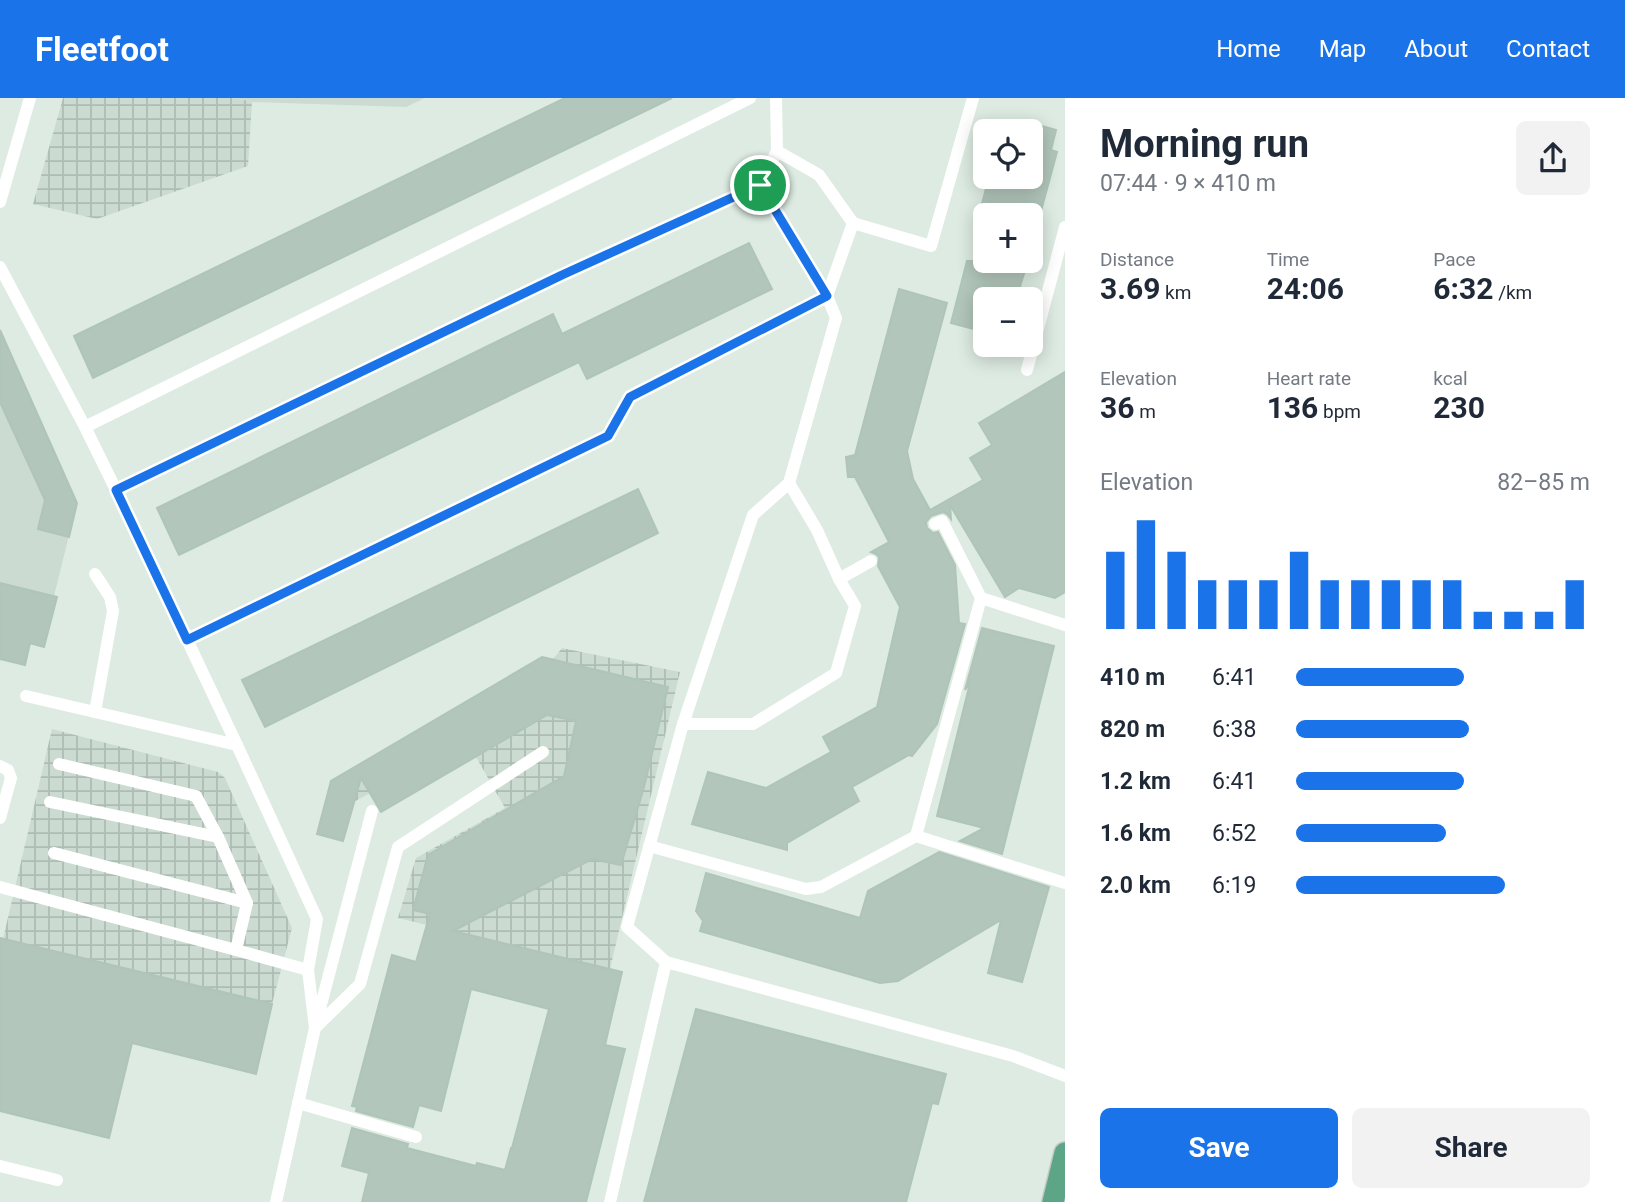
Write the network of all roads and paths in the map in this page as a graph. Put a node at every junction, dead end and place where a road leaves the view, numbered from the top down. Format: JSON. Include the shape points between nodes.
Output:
{"nodes":[{"id":1,"x":30,"y":98,"type":"edge"},
{"id":2,"x":750,"y":98,"type":"edge"},
{"id":3,"x":776,"y":98,"type":"edge"},
{"id":4,"x":973,"y":98,"type":"edge"},
{"id":5,"x":777,"y":151,"type":"junction"},
{"id":6,"x":760,"y":185,"type":"junction"},
{"id":7,"x":0,"y":202,"type":"edge"},
{"id":8,"x":853,"y":223,"type":"junction"},
{"id":9,"x":1065,"y":228,"type":"edge"},
{"id":10,"x":0,"y":267,"type":"edge"},
{"id":11,"x":827,"y":296,"type":"junction"},
{"id":12,"x":1027,"y":370,"type":"dead end"},
{"id":13,"x":85,"y":427,"type":"junction"},
{"id":14,"x":789,"y":483,"type":"junction"},
{"id":15,"x":116,"y":490,"type":"junction"},
{"id":16,"x":934,"y":524,"type":"dead end"},
{"id":17,"x":871,"y":561,"type":"dead end"},
{"id":18,"x":95,"y":574,"type":"dead end"},
{"id":19,"x":839,"y":579,"type":"junction"},
{"id":20,"x":981,"y":597,"type":"junction"},
{"id":21,"x":1065,"y":625,"type":"edge"},
{"id":22,"x":187,"y":640,"type":"junction"},
{"id":23,"x":26,"y":696,"type":"dead end"},
{"id":24,"x":95,"y":712,"type":"junction"},
{"id":25,"x":683,"y":724,"type":"junction"},
{"id":26,"x":237,"y":745,"type":"junction"},
{"id":27,"x":543,"y":752,"type":"dead end"},
{"id":28,"x":59,"y":764,"type":"dead end"},
{"id":29,"x":0,"y":766,"type":"edge"},
{"id":30,"x":50,"y":802,"type":"dead end"},
{"id":31,"x":372,"y":811,"type":"dead end"},
{"id":32,"x":0,"y":818,"type":"edge"},
{"id":33,"x":916,"y":836,"type":"junction"},
{"id":34,"x":218,"y":837,"type":"junction"},
{"id":35,"x":649,"y":846,"type":"junction"},
{"id":36,"x":54,"y":853,"type":"dead end"},
{"id":37,"x":1065,"y":883,"type":"edge"},
{"id":38,"x":0,"y":887,"type":"edge"},
{"id":39,"x":247,"y":903,"type":"junction"},
{"id":40,"x":236,"y":950,"type":"junction"},
{"id":41,"x":666,"y":962,"type":"junction"},
{"id":42,"x":308,"y":970,"type":"junction"},
{"id":43,"x":315,"y":1028,"type":"junction"},
{"id":44,"x":1065,"y":1076,"type":"edge"},
{"id":45,"x":298,"y":1103,"type":"junction"},
{"id":46,"x":416,"y":1137,"type":"dead end"},
{"id":47,"x":1065,"y":1153,"type":"edge"},
{"id":48,"x":0,"y":1166,"type":"edge"},
{"id":49,"x":57,"y":1180,"type":"dead end"},
{"id":50,"x":276,"y":1202,"type":"edge"},
{"id":51,"x":610,"y":1202,"type":"edge"},
{"id":52,"x":1052,"y":1202,"type":"edge"}],
"edges":[{"from":1,"to":7,"type":"lane"},
{"from":2,"to":13,"type":"lane"},
{"from":3,"to":5,"type":"lane"},
{"from":4,"to":8,"type":"lane","via":[[931,246]]},
{"from":5,"to":6,"type":"lane"},
{"from":5,"to":8,"type":"lane","via":[[820,175]]},
{"from":6,"to":11,"type":"lane"},
{"from":6,"to":15,"type":"lane"},
{"from":8,"to":11,"type":"lane"},
{"from":9,"to":12,"type":"lane"},
{"from":10,"to":13,"type":"lane"},
{"from":11,"to":14,"type":"lane","via":[[836,318]]},
{"from":11,"to":22,"type":"lane","via":[[630,397],[608,436]]},
{"from":13,"to":15,"type":"lane"},
{"from":14,"to":19,"type":"lane"},
{"from":14,"to":25,"type":"lane","via":[[753,515]]},
{"from":15,"to":22,"type":"lane"},
{"from":16,"to":20,"type":"lane","via":[[942,521]]},
{"from":17,"to":19,"type":"lane"},
{"from":18,"to":24,"type":"lane","via":[[113,611]]},
{"from":19,"to":25,"type":"lane","via":[[855,606],[836,673],[753,724]]},
{"from":20,"to":21,"type":"lane"},
{"from":20,"to":33,"type":"lane"},
{"from":22,"to":26,"type":"lane"},
{"from":23,"to":24,"type":"lane"},
{"from":24,"to":26,"type":"lane"},
{"from":25,"to":35,"type":"lane"},
{"from":26,"to":42,"type":"lane","via":[[317,919]]},
{"from":27,"to":43,"type":"lane","via":[[398,847],[360,984]]},
{"from":28,"to":34,"type":"lane","via":[[196,796]]},
{"from":29,"to":32,"type":"lane","via":[[11,778]]},
{"from":30,"to":34,"type":"lane"},
{"from":31,"to":43,"type":"lane"},
{"from":33,"to":35,"type":"lane","via":[[821,887],[806,889]]},
{"from":33,"to":37,"type":"lane"},
{"from":34,"to":39,"type":"lane"},
{"from":35,"to":41,"type":"lane","via":[[627,927]]},
{"from":36,"to":39,"type":"lane"},
{"from":38,"to":40,"type":"lane"},
{"from":39,"to":40,"type":"lane"},
{"from":40,"to":42,"type":"lane"},
{"from":41,"to":44,"type":"lane","via":[[1013,1056]]},
{"from":41,"to":51,"type":"lane"},
{"from":42,"to":43,"type":"lane"},
{"from":43,"to":45,"type":"lane"},
{"from":45,"to":46,"type":"lane"},
{"from":45,"to":50,"type":"lane"},
{"from":47,"to":52,"type":"main road"},
{"from":48,"to":49,"type":"lane"}]}
